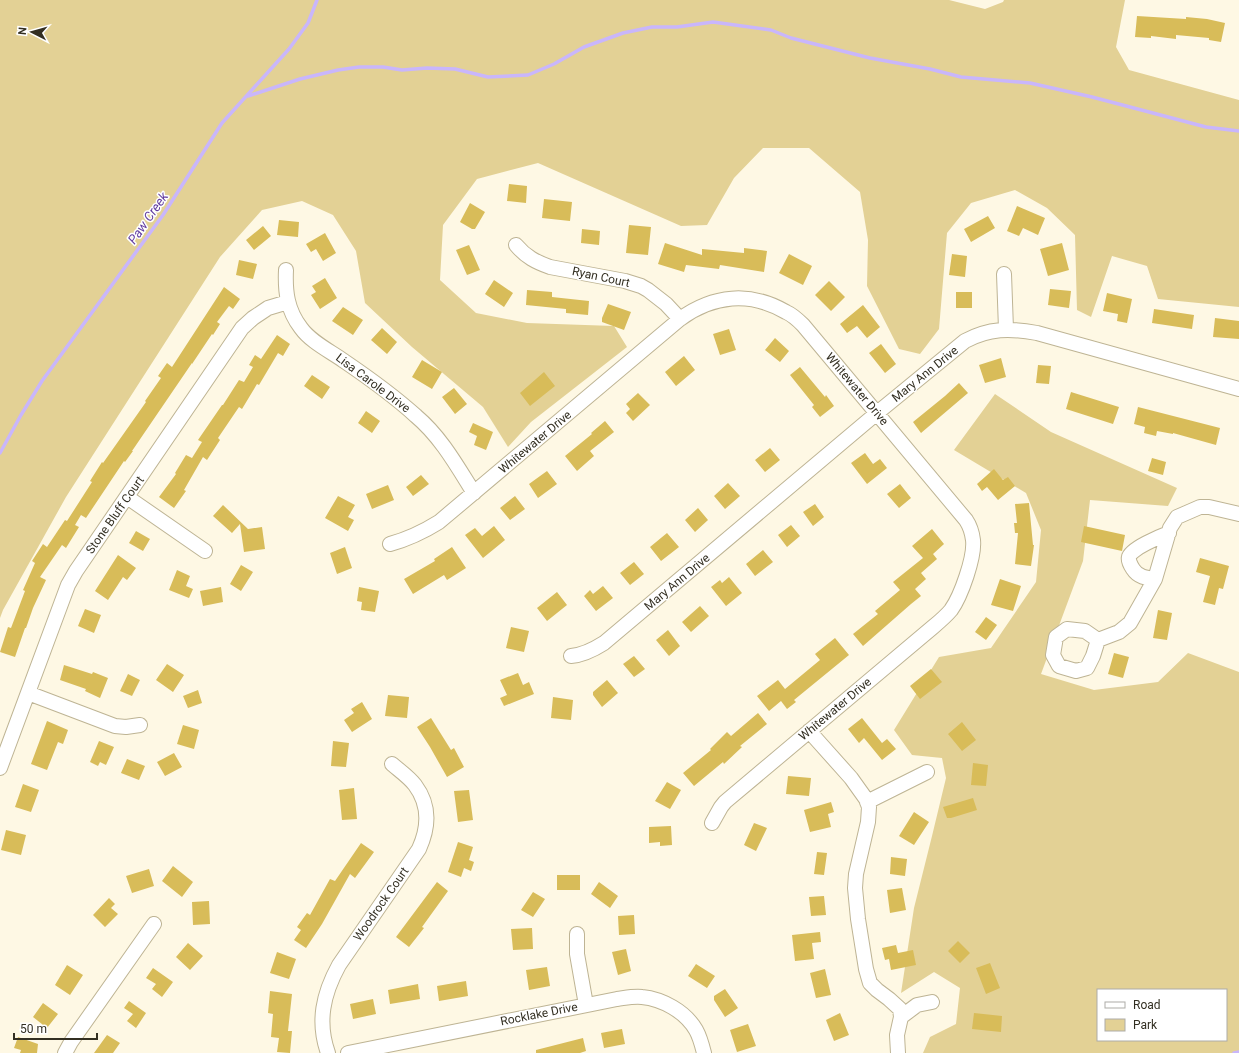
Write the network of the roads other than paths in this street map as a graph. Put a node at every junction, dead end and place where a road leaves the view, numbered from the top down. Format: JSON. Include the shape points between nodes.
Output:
{"nodes":[{"id":1,"x":516,"y":245,"type":"dead end"},
{"id":2,"x":286,"y":270,"type":"dead end"},
{"id":3,"x":1004,"y":274,"type":"dead end"},
{"id":4,"x":288,"y":302,"type":"junction"},
{"id":5,"x":680,"y":319,"type":"junction"},
{"id":6,"x":1006,"y":329,"type":"junction"},
{"id":7,"x":1239,"y":388,"type":"edge"},
{"id":8,"x":877,"y":413,"type":"junction"},
{"id":9,"x":474,"y":493,"type":"junction"},
{"id":10,"x":127,"y":497,"type":"junction"},
{"id":11,"x":1239,"y":514,"type":"edge"},
{"id":12,"x":1169,"y":533,"type":"junction"},
{"id":13,"x":390,"y":544,"type":"dead end"},
{"id":14,"x":205,"y":551,"type":"dead end"},
{"id":15,"x":1155,"y":579,"type":"junction"},
{"id":16,"x":1098,"y":640,"type":"dead end"},
{"id":17,"x":571,"y":656,"type":"dead end"},
{"id":18,"x":28,"y":693,"type":"junction"},
{"id":19,"x":140,"y":725,"type":"dead end"},
{"id":20,"x":809,"y":731,"type":"junction"},
{"id":21,"x":392,"y":764,"type":"dead end"},
{"id":22,"x":0,"y":768,"type":"edge"},
{"id":23,"x":927,"y":772,"type":"dead end"},
{"id":24,"x":867,"y":802,"type":"junction"},
{"id":25,"x":712,"y":823,"type":"dead end"},
{"id":26,"x":154,"y":924,"type":"dead end"},
{"id":27,"x":577,"y":934,"type":"dead end"},
{"id":28,"x":932,"y":1002,"type":"dead end"},
{"id":29,"x":586,"y":1005,"type":"junction"},
{"id":30,"x":901,"y":1017,"type":"junction"},
{"id":31,"x":65,"y":1053,"type":"edge"},
{"id":32,"x":328,"y":1053,"type":"edge"},
{"id":33,"x":348,"y":1053,"type":"edge"},
{"id":34,"x":704,"y":1053,"type":"edge"},
{"id":35,"x":898,"y":1053,"type":"edge"}],
"edges":[{"from":1,"to":5,"type":"street","name":"Ryan Court","via":[[524,254],[550,267],[641,286],[666,304]]},
{"from":2,"to":4,"type":"street","name":"Lisa Carole Drive"},
{"from":3,"to":6,"type":"street"},
{"from":4,"to":9,"type":"street","name":"Lisa Carole Drive","via":[[301,328],[312,339],[369,378],[427,426],[446,449]]},
{"from":4,"to":10,"type":"street","name":"Stone Bluff Court","via":[[268,308],[242,328]]},
{"from":5,"to":8,"type":"street","name":"Whitewater Drive","via":[[718,300],[734,298],[754,299],[788,312],[803,325]]},
{"from":5,"to":9,"type":"street","name":"Whitewater Drive"},
{"from":6,"to":7,"type":"street","name":"Mary Ann Drive","via":[[1037,333]]},
{"from":6,"to":8,"type":"street","name":"Mary Ann Drive","via":[[987,332],[965,341]]},
{"from":8,"to":17,"type":"street","name":"Mary Ann Drive","via":[[604,643],[589,652]]},
{"from":8,"to":20,"type":"street","name":"Whitewater Drive","via":[[966,520],[974,542],[971,560],[958,599],[950,611]]},
{"from":9,"to":13,"type":"street","name":"Whitewater Drive","via":[[422,533]]},
{"from":10,"to":14,"type":"street"},
{"from":10,"to":18,"type":"street","name":"Stone Bluff Court","via":[[68,585]]},
{"from":11,"to":12,"type":"street","via":[[1200,507],[1178,517]]},
{"from":12,"to":15,"type":"street"},
{"from":12,"to":15,"type":"street","via":[[1137,548],[1129,557],[1131,567],[1136,573],[1144,578]]},
{"from":15,"to":16,"type":"street","via":[[1130,623],[1118,632]]},
{"from":18,"to":19,"type":"street","via":[[115,726]]},
{"from":18,"to":22,"type":"street","name":"Stone Bluff Court"},
{"from":20,"to":24,"type":"street","via":[[851,778]]},
{"from":20,"to":25,"type":"street","name":"Whitewater Drive","via":[[726,802]]},
{"from":21,"to":32,"type":"street","name":"Woodrock Court","via":[[415,784],[422,796],[427,815],[425,837],[332,977],[322,1021],[323,1040]]},
{"from":23,"to":24,"type":"street"},
{"from":24,"to":30,"type":"street","via":[[868,822],[856,874],[858,919],[870,983],[900,1009]]},
{"from":26,"to":31,"type":"street"},
{"from":27,"to":29,"type":"street","via":[[576,947]]},
{"from":28,"to":30,"type":"street","via":[[917,1005]]},
{"from":29,"to":33,"type":"street","name":"Rocklake Drive"},
{"from":29,"to":34,"type":"street","name":"Rocklake Drive","via":[[631,997],[656,999],[673,1008],[696,1029]]},
{"from":30,"to":35,"type":"street","via":[[897,1035]]}]}
